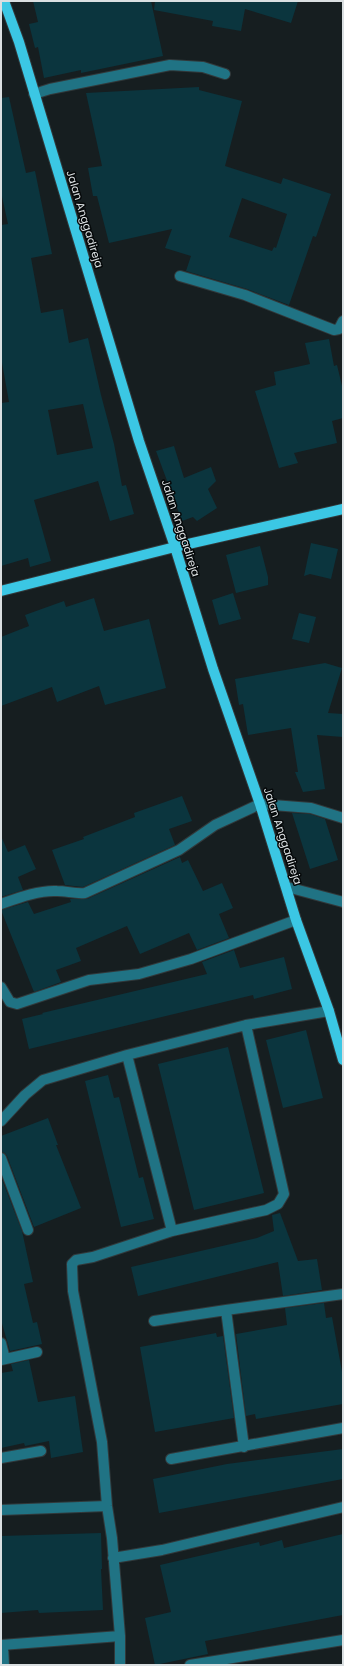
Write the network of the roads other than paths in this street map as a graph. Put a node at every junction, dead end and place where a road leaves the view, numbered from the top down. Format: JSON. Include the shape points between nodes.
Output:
{"nodes":[{"id":1,"x":4,"y":1,"type":"edge"},
{"id":2,"x":225,"y":74,"type":"dead end"},
{"id":3,"x":34,"y":94,"type":"junction"},
{"id":4,"x":180,"y":276,"type":"dead end"},
{"id":5,"x":343,"y":321,"type":"edge"},
{"id":6,"x":343,"y":509,"type":"edge"},
{"id":7,"x":175,"y":547,"type":"junction"},
{"id":8,"x":1,"y":591,"type":"edge"},
{"id":9,"x":260,"y":804,"type":"junction"},
{"id":10,"x":343,"y":818,"type":"edge"},
{"id":11,"x":287,"y":887,"type":"junction"},
{"id":12,"x":343,"y":902,"type":"edge"},
{"id":13,"x":1,"y":904,"type":"edge"},
{"id":14,"x":296,"y":920,"type":"junction"},
{"id":15,"x":1,"y":987,"type":"edge"},
{"id":16,"x":329,"y":1011,"type":"junction"},
{"id":17,"x":246,"y":1026,"type":"junction"},
{"id":18,"x":127,"y":1056,"type":"junction"},
{"id":19,"x":343,"y":1060,"type":"edge"},
{"id":20,"x":1,"y":1121,"type":"edge"},
{"id":21,"x":1,"y":1158,"type":"edge"},
{"id":22,"x":28,"y":1230,"type":"dead end"},
{"id":23,"x":172,"y":1231,"type":"junction"},
{"id":24,"x":343,"y":1294,"type":"edge"},
{"id":25,"x":226,"y":1310,"type":"junction"},
{"id":26,"x":154,"y":1321,"type":"dead end"},
{"id":27,"x":1,"y":1343,"type":"edge"},
{"id":28,"x":37,"y":1352,"type":"dead end"},
{"id":29,"x":3,"y":1359,"type":"edge"},
{"id":30,"x":343,"y":1428,"type":"edge"},
{"id":31,"x":244,"y":1447,"type":"junction"},
{"id":32,"x":41,"y":1451,"type":"dead end"},
{"id":33,"x":1,"y":1458,"type":"edge"},
{"id":34,"x":171,"y":1459,"type":"dead end"},
{"id":35,"x":108,"y":1506,"type":"junction"},
{"id":36,"x":343,"y":1507,"type":"edge"},
{"id":37,"x":1,"y":1510,"type":"edge"},
{"id":38,"x":113,"y":1558,"type":"junction"},
{"id":39,"x":120,"y":1636,"type":"junction"},
{"id":40,"x":343,"y":1640,"type":"edge"},
{"id":41,"x":2,"y":1645,"type":"edge"},
{"id":42,"x":4,"y":1665,"type":"edge"},
{"id":43,"x":120,"y":1665,"type":"edge"},
{"id":44,"x":190,"y":1665,"type":"edge"}],
"edges":[{"from":1,"to":3,"type":"main road","name":"Jalan Anggadireja"},
{"from":2,"to":3,"type":"street","via":[[203,67],[170,65]]},
{"from":3,"to":7,"type":"main road","name":"Jalan Anggadireja","via":[[139,441]]},
{"from":4,"to":5,"type":"street","via":[[245,295],[334,330],[339,329]]},
{"from":6,"to":7,"type":"main road"},
{"from":7,"to":8,"type":"main road"},
{"from":7,"to":9,"type":"main road","name":"Jalan Anggadireja","via":[[213,669]]},
{"from":9,"to":10,"type":"street","via":[[311,808]]},
{"from":9,"to":11,"type":"main road","name":"Jalan Anggadireja"},
{"from":9,"to":13,"type":"street","via":[[215,825],[179,850],[85,893],[56,891]]},
{"from":11,"to":12,"type":"street"},
{"from":11,"to":14,"type":"main road","name":"Jalan Anggadireja"},
{"from":14,"to":15,"type":"street","via":[[190,959],[139,974],[89,980],[17,1004],[10,1002]]},
{"from":14,"to":16,"type":"main road","name":"Jalan Anggadireja"},
{"from":16,"to":17,"type":"street"},
{"from":16,"to":19,"type":"main road","name":"Jalan Anggadireja"},
{"from":17,"to":18,"type":"street"},
{"from":17,"to":23,"type":"street","via":[[284,1194],[278,1204],[266,1210]]},
{"from":18,"to":20,"type":"street","via":[[43,1080]]},
{"from":18,"to":23,"type":"street"},
{"from":21,"to":22,"type":"street"},
{"from":23,"to":35,"type":"street","via":[[93,1257],[76,1260],[72,1264],[73,1292],[102,1442]]},
{"from":24,"to":25,"type":"street"},
{"from":25,"to":26,"type":"street"},
{"from":25,"to":31,"type":"street"},
{"from":27,"to":29,"type":"street"},
{"from":28,"to":29,"type":"street"},
{"from":30,"to":31,"type":"street"},
{"from":31,"to":34,"type":"street"},
{"from":32,"to":33,"type":"street"},
{"from":35,"to":37,"type":"street"},
{"from":35,"to":38,"type":"street"},
{"from":36,"to":38,"type":"street","via":[[162,1550]]},
{"from":38,"to":39,"type":"street"},
{"from":39,"to":41,"type":"street"},
{"from":39,"to":43,"type":"street"},
{"from":40,"to":44,"type":"street"},
{"from":41,"to":42,"type":"street"}]}
